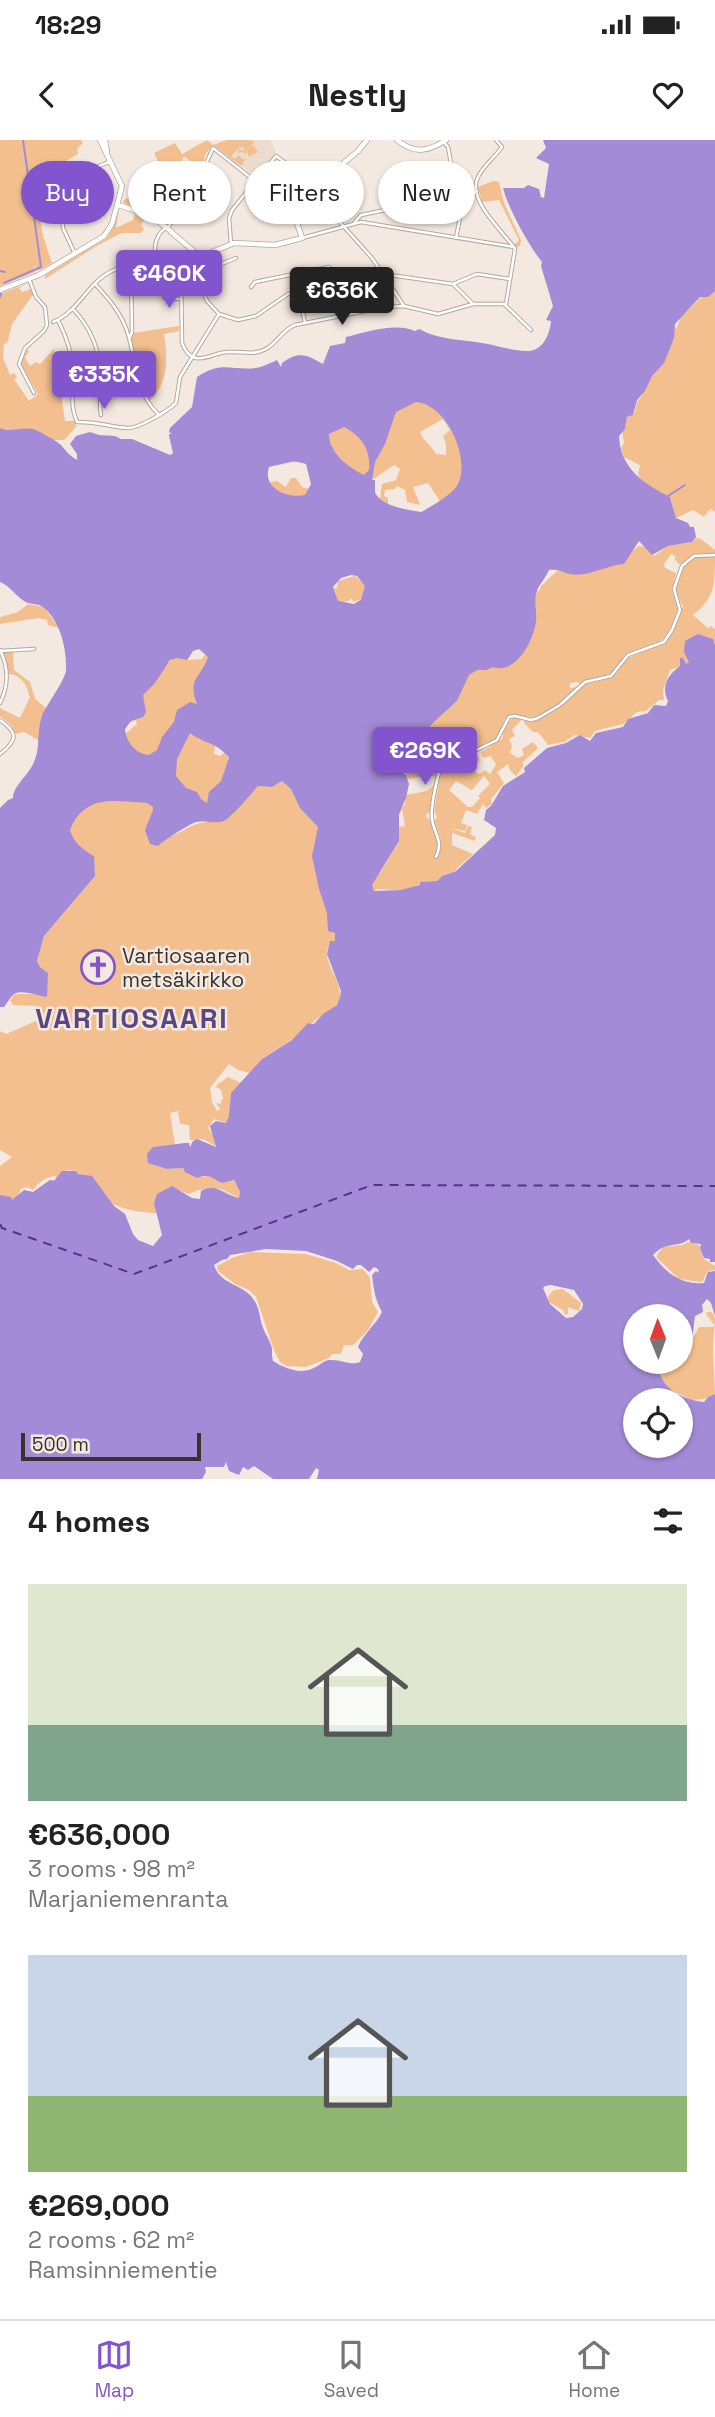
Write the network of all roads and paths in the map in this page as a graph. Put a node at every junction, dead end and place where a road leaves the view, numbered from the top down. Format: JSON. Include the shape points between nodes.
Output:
{"nodes":[{"id":1,"x":103,"y":140,"type":"edge"},
{"id":2,"x":367,"y":140,"type":"edge"},
{"id":3,"x":397,"y":140,"type":"edge"},
{"id":4,"x":496,"y":140,"type":"edge"},
{"id":5,"x":444,"y":141,"type":"edge"},
{"id":6,"x":109,"y":159,"type":"junction"},
{"id":7,"x":272,"y":161,"type":"edge"},
{"id":8,"x":285,"y":161,"type":"edge"},
{"id":9,"x":346,"y":161,"type":"edge"},
{"id":10,"x":451,"y":161,"type":"edge"},
{"id":11,"x":245,"y":172,"type":"edge"},
{"id":12,"x":477,"y":191,"type":"joint"},
{"id":13,"x":245,"y":194,"type":"edge"},
{"id":14,"x":118,"y":205,"type":"junction"},
{"id":15,"x":364,"y":223,"type":"edge"},
{"id":16,"x":298,"y":224,"type":"edge"},
{"id":17,"x":340,"y":224,"type":"edge"},
{"id":18,"x":351,"y":224,"type":"edge"},
{"id":19,"x":459,"y":224,"type":"edge"},
{"id":20,"x":342,"y":227,"type":"junction"},
{"id":21,"x":166,"y":228,"type":"junction"},
{"id":22,"x":302,"y":238,"type":"junction"},
{"id":23,"x":456,"y":238,"type":"junction"},
{"id":24,"x":231,"y":244,"type":"junction"},
{"id":25,"x":513,"y":247,"type":"junction"},
{"id":26,"x":75,"y":254,"type":"junction"},
{"id":27,"x":202,"y":257,"type":"junction"},
{"id":28,"x":236,"y":258,"type":"dead end"},
{"id":29,"x":131,"y":267,"type":"junction"},
{"id":30,"x":329,"y":267,"type":"dead end"},
{"id":31,"x":155,"y":268,"type":"junction"},
{"id":32,"x":181,"y":270,"type":"junction"},
{"id":33,"x":295,"y":274,"type":"junction"},
{"id":34,"x":383,"y":274,"type":"junction"},
{"id":35,"x":29,"y":279,"type":"junction"},
{"id":36,"x":201,"y":279,"type":"junction"},
{"id":37,"x":510,"y":279,"type":"junction"},
{"id":38,"x":453,"y":284,"type":"junction"},
{"id":39,"x":95,"y":285,"type":"junction"},
{"id":40,"x":251,"y":287,"type":"dead end"},
{"id":41,"x":0,"y":290,"type":"edge"},
{"id":42,"x":299,"y":292,"type":"junction"},
{"id":43,"x":164,"y":298,"type":"dead end"},
{"id":44,"x":180,"y":299,"type":"junction"},
{"id":45,"x":473,"y":304,"type":"junction"},
{"id":46,"x":506,"y":304,"type":"junction"},
{"id":47,"x":404,"y":306,"type":"junction"},
{"id":48,"x":73,"y":309,"type":"junction"},
{"id":49,"x":219,"y":314,"type":"junction"},
{"id":50,"x":58,"y":320,"type":"junction"},
{"id":51,"x":53,"y":322,"type":"dead end"},
{"id":52,"x":305,"y":323,"type":"junction"},
{"id":53,"x":531,"y":330,"type":"dead end"},
{"id":54,"x":128,"y":337,"type":"junction"},
{"id":55,"x":99,"y":353,"type":"junction"},
{"id":56,"x":71,"y":357,"type":"junction"},
{"id":57,"x":193,"y":357,"type":"junction"},
{"id":58,"x":34,"y":393,"type":"dead end"},
{"id":59,"x":101,"y":415,"type":"dead end"},
{"id":60,"x":158,"y":415,"type":"junction"},
{"id":61,"x":715,"y":555,"type":"edge"},
{"id":62,"x":34,"y":649,"type":"dead end"},
{"id":63,"x":0,"y":651,"type":"edge"},
{"id":64,"x":0,"y":703,"type":"edge"},
{"id":65,"x":0,"y":720,"type":"edge"},
{"id":66,"x":0,"y":754,"type":"edge"},
{"id":67,"x":436,"y":857,"type":"dead end"}],
"edges":[{"from":1,"to":6,"type":"street"},
{"from":2,"to":9,"type":"street"},
{"from":3,"to":5,"type":"street","via":[[416,151]]},
{"from":4,"to":12,"type":"street","via":[[502,147],[478,177]]},
{"from":5,"to":10,"type":"street"},
{"from":6,"to":14,"type":"street","via":[[122,186]]},
{"from":6,"to":26,"type":"street","via":[[83,172],[68,188],[62,227]]},
{"from":7,"to":8,"type":"street","via":[[277,155]]},
{"from":11,"to":21,"type":"street","via":[[213,148],[195,188]]},
{"from":12,"to":25,"type":"street","via":[[484,209]]},
{"from":13,"to":24,"type":"street","via":[[229,218]]},
{"from":14,"to":21,"type":"street","via":[[150,215]]},
{"from":14,"to":26,"type":"street","via":[[107,234]]},
{"from":15,"to":23,"type":"street"},
{"from":16,"to":22,"type":"street"},
{"from":17,"to":20,"type":"street"},
{"from":18,"to":20,"type":"street"},
{"from":19,"to":23,"type":"street"},
{"from":20,"to":22,"type":"street"},
{"from":20,"to":34,"type":"street"},
{"from":21,"to":27,"type":"street"},
{"from":21,"to":31,"type":"street","via":[[156,239]]},
{"from":22,"to":24,"type":"street","via":[[271,245]]},
{"from":23,"to":25,"type":"street"},
{"from":24,"to":27,"type":"street"},
{"from":25,"to":37,"type":"street"},
{"from":26,"to":35,"type":"street"},
{"from":27,"to":32,"type":"street"},
{"from":27,"to":36,"type":"street"},
{"from":28,"to":36,"type":"street"},
{"from":29,"to":31,"type":"street"},
{"from":29,"to":39,"type":"street","via":[[113,271]]},
{"from":29,"to":54,"type":"street","via":[[132,334]]},
{"from":30,"to":33,"type":"street"},
{"from":31,"to":32,"type":"street"},
{"from":32,"to":44,"type":"street"},
{"from":33,"to":40,"type":"street","via":[[255,282]]},
{"from":33,"to":42,"type":"street"},
{"from":34,"to":38,"type":"street"},
{"from":34,"to":42,"type":"street"},
{"from":34,"to":47,"type":"street"},
{"from":35,"to":41,"type":"street"},
{"from":35,"to":58,"type":"street","via":[[45,307],[47,326],[27,345],[19,364]]},
{"from":36,"to":49,"type":"street","via":[[207,301]]},
{"from":37,"to":38,"type":"street","via":[[477,274]]},
{"from":37,"to":46,"type":"street"},
{"from":38,"to":45,"type":"street"},
{"from":39,"to":48,"type":"street"},
{"from":39,"to":54,"type":"street","via":[[113,304]]},
{"from":42,"to":49,"type":"street","via":[[280,298],[251,318]]},
{"from":42,"to":52,"type":"street"},
{"from":43,"to":44,"type":"street"},
{"from":44,"to":57,"type":"street","via":[[182,343]]},
{"from":45,"to":46,"type":"street"},
{"from":45,"to":47,"type":"street","via":[[439,314]]},
{"from":46,"to":53,"type":"street"},
{"from":47,"to":52,"type":"street"},
{"from":48,"to":50,"type":"street"},
{"from":48,"to":55,"type":"street","via":[[88,326]]},
{"from":49,"to":57,"type":"street"},
{"from":50,"to":51,"type":"street"},
{"from":50,"to":56,"type":"street"},
{"from":52,"to":57,"type":"street","via":[[289,328],[256,353]]},
{"from":54,"to":60,"type":"street","via":[[142,394]]},
{"from":55,"to":56,"type":"street"},
{"from":55,"to":59,"type":"street"},
{"from":56,"to":60,"type":"street","via":[[72,406],[77,422],[129,428]]},
{"from":57,"to":60,"type":"street","via":[[180,377],[178,401]]},
{"from":61,"to":67,"type":"street","via":[[694,556],[681,566],[674,589],[680,610],[664,642],[628,655],[611,676],[582,684],[538,718],[509,717],[497,740],[440,768],[432,815],[439,836]]},
{"from":62,"to":63,"type":"street"},
{"from":63,"to":64,"type":"street","via":[[7,679]]},
{"from":65,"to":66,"type":"street","via":[[14,737]]}]}
